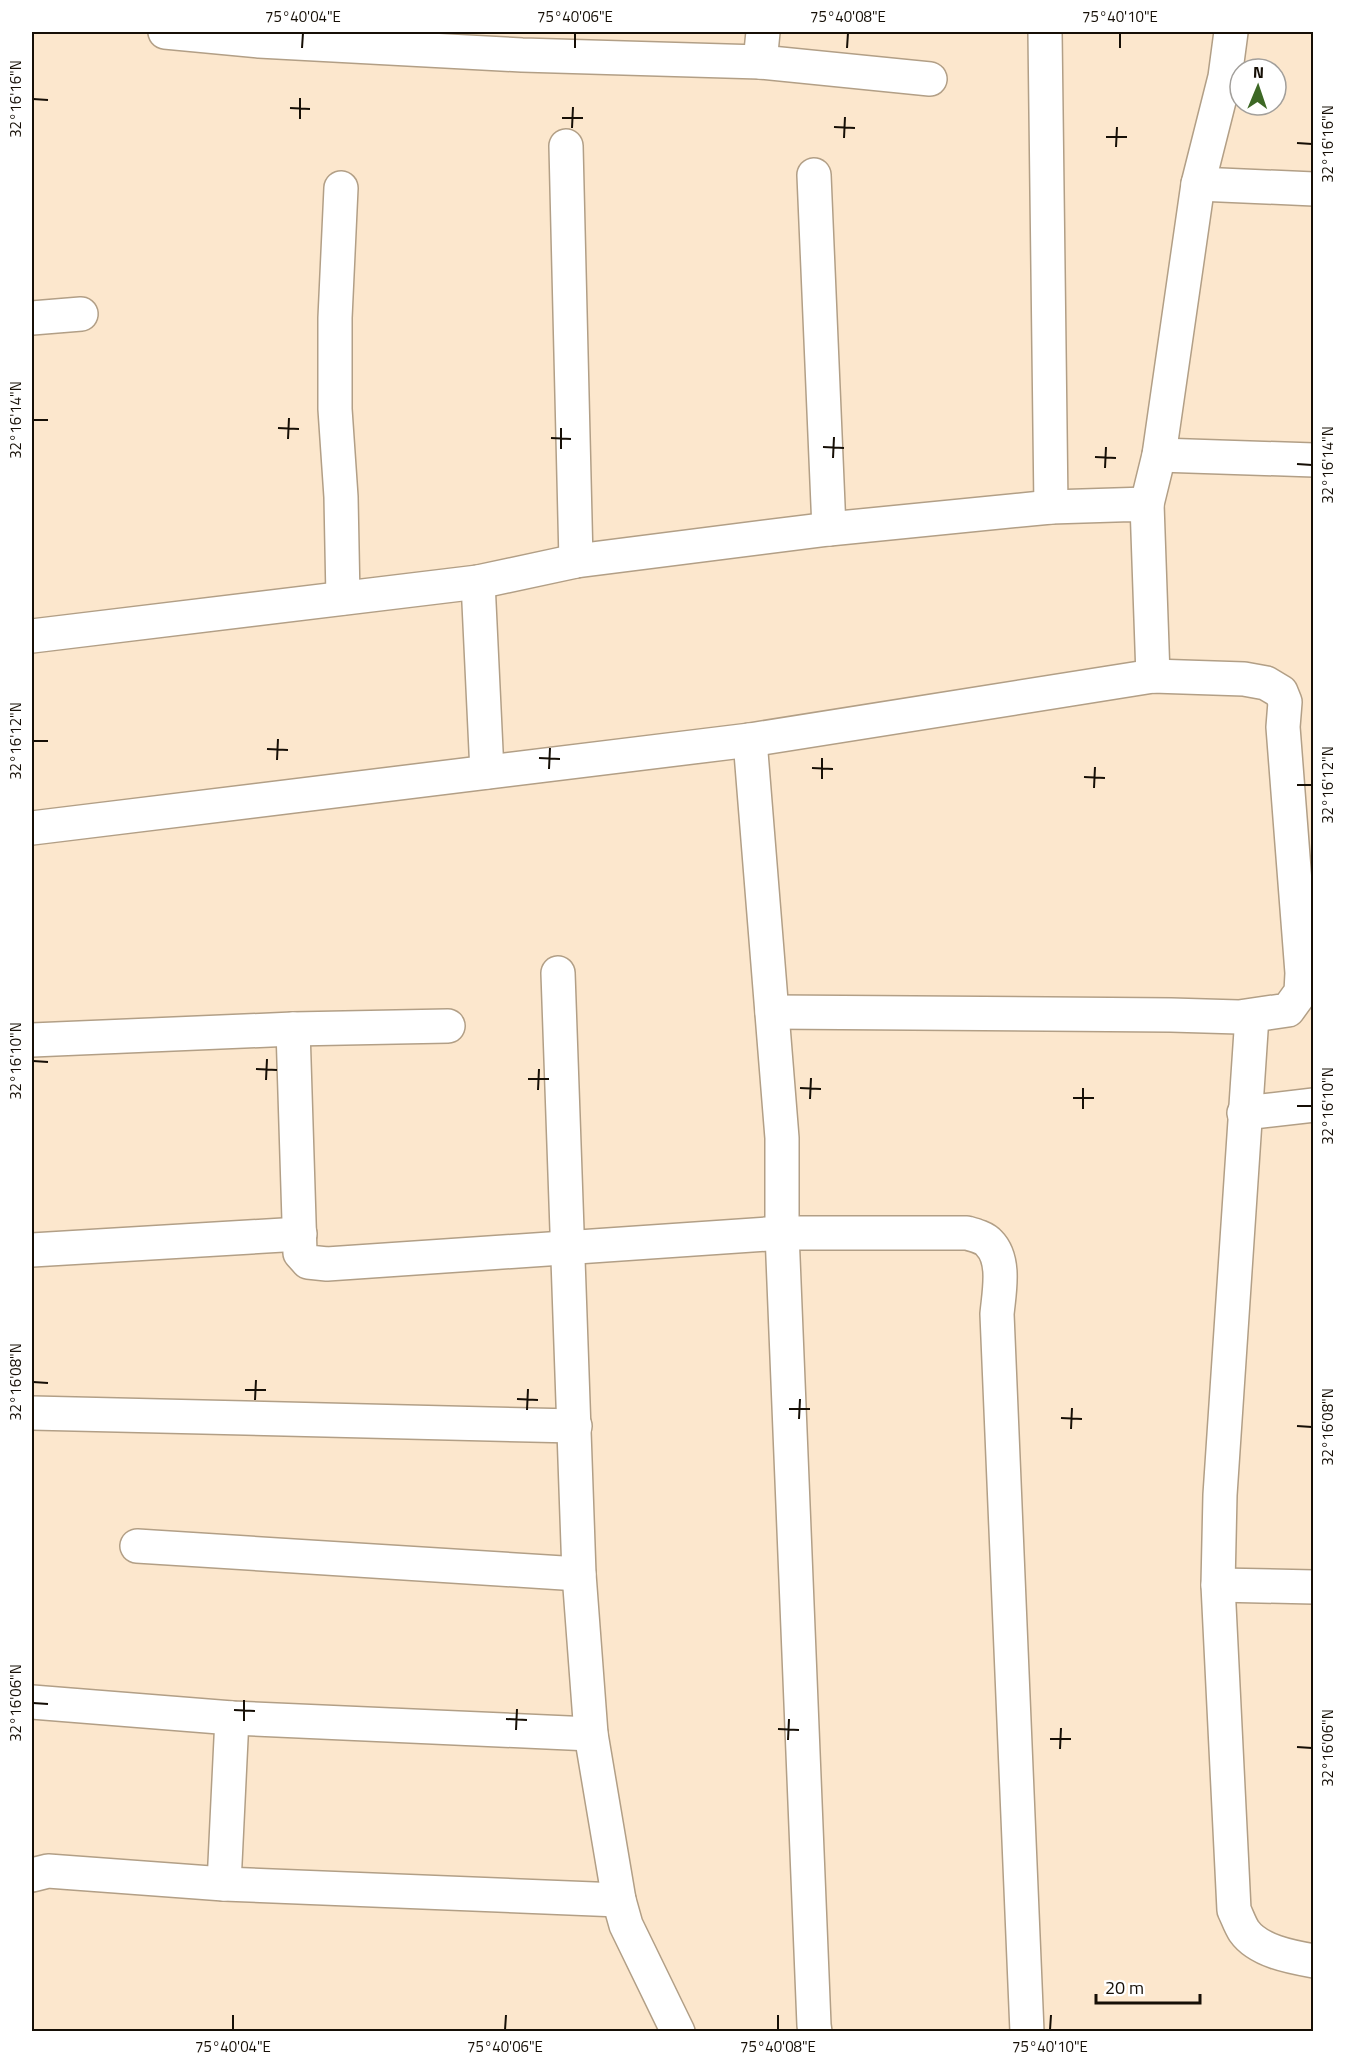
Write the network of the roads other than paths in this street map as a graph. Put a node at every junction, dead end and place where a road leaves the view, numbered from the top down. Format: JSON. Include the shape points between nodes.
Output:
{"nodes":[{"id":1,"x":165,"y":32,"type":"edge"},
{"id":2,"x":1046,"y":32,"type":"edge"},
{"id":3,"x":1231,"y":32,"type":"edge"},
{"id":4,"x":523,"y":43,"type":"edge"},
{"id":5,"x":762,"y":47,"type":"edge"},
{"id":6,"x":930,"y":79,"type":"dead end"},
{"id":7,"x":566,"y":146,"type":"dead end"},
{"id":8,"x":814,"y":175,"type":"dead end"},
{"id":9,"x":1198,"y":184,"type":"junction"},
{"id":10,"x":340,"y":188,"type":"dead end"},
{"id":11,"x":1314,"y":189,"type":"edge"},
{"id":12,"x":81,"y":314,"type":"dead end"},
{"id":13,"x":32,"y":318,"type":"edge"},
{"id":14,"x":1159,"y":455,"type":"junction"},
{"id":15,"x":1314,"y":460,"type":"edge"},
{"id":16,"x":1147,"y":504,"type":"junction"},
{"id":17,"x":1051,"y":507,"type":"junction"},
{"id":18,"x":830,"y":530,"type":"junction"},
{"id":19,"x":576,"y":561,"type":"junction"},
{"id":20,"x":478,"y":582,"type":"junction"},
{"id":21,"x":343,"y":598,"type":"junction"},
{"id":22,"x":32,"y":636,"type":"edge"},
{"id":23,"x":1154,"y":676,"type":"junction"},
{"id":24,"x":750,"y":740,"type":"junction"},
{"id":25,"x":487,"y":772,"type":"junction"},
{"id":26,"x":32,"y":828,"type":"edge"},
{"id":27,"x":558,"y":973,"type":"dead end"},
{"id":28,"x":772,"y":1012,"type":"junction"},
{"id":29,"x":1252,"y":1016,"type":"junction"},
{"id":30,"x":448,"y":1026,"type":"dead end"},
{"id":31,"x":294,"y":1029,"type":"junction"},
{"id":32,"x":32,"y":1040,"type":"edge"},
{"id":33,"x":1314,"y":1105,"type":"edge"},
{"id":34,"x":1244,"y":1113,"type":"junction"},
{"id":35,"x":782,"y":1233,"type":"junction"},
{"id":36,"x":300,"y":1234,"type":"junction"},
{"id":37,"x":567,"y":1248,"type":"junction"},
{"id":38,"x":32,"y":1250,"type":"edge"},
{"id":39,"x":32,"y":1413,"type":"edge"},
{"id":40,"x":575,"y":1426,"type":"junction"},
{"id":41,"x":137,"y":1546,"type":"dead end"},
{"id":42,"x":579,"y":1574,"type":"junction"},
{"id":43,"x":1218,"y":1585,"type":"junction"},
{"id":44,"x":1314,"y":1587,"type":"edge"},
{"id":45,"x":32,"y":1702,"type":"edge"},
{"id":46,"x":232,"y":1718,"type":"junction"},
{"id":47,"x":591,"y":1734,"type":"junction"},
{"id":48,"x":32,"y":1875,"type":"edge"},
{"id":49,"x":224,"y":1884,"type":"junction"},
{"id":50,"x":619,"y":1900,"type":"junction"},
{"id":51,"x":1314,"y":1961,"type":"edge"},
{"id":52,"x":678,"y":2031,"type":"edge"},
{"id":53,"x":815,"y":2031,"type":"edge"},
{"id":54,"x":1027,"y":2031,"type":"edge"}],
"edges":[{"from":1,"to":4,"type":"street","via":[[259,41]]},
{"from":2,"to":17,"type":"street"},
{"from":3,"to":9,"type":"street","via":[[1226,77]]},
{"from":4,"to":5,"type":"street"},
{"from":5,"to":6,"type":"street"},
{"from":7,"to":19,"type":"street"},
{"from":8,"to":18,"type":"street"},
{"from":9,"to":11,"type":"street"},
{"from":9,"to":14,"type":"street"},
{"from":10,"to":21,"type":"street","via":[[335,386]]},
{"from":12,"to":13,"type":"street"},
{"from":14,"to":15,"type":"street"},
{"from":14,"to":16,"type":"street"},
{"from":16,"to":17,"type":"street"},
{"from":16,"to":23,"type":"street"},
{"from":17,"to":18,"type":"street"},
{"from":18,"to":19,"type":"street"},
{"from":19,"to":20,"type":"street"},
{"from":20,"to":21,"type":"street"},
{"from":20,"to":25,"type":"street"},
{"from":21,"to":22,"type":"street"},
{"from":23,"to":24,"type":"street"},
{"from":23,"to":29,"type":"street","via":[[1266,683],[1281,692],[1285,702],[1283,727],[1301,992],[1288,1010]]},
{"from":24,"to":25,"type":"street"},
{"from":24,"to":28,"type":"street"},
{"from":25,"to":26,"type":"street"},
{"from":27,"to":37,"type":"street"},
{"from":28,"to":29,"type":"street"},
{"from":28,"to":35,"type":"street","via":[[782,1138]]},
{"from":29,"to":34,"type":"street"},
{"from":30,"to":31,"type":"street"},
{"from":31,"to":32,"type":"street"},
{"from":31,"to":36,"type":"street"},
{"from":33,"to":34,"type":"street"},
{"from":34,"to":43,"type":"street"},
{"from":35,"to":37,"type":"street"},
{"from":35,"to":53,"type":"street"},
{"from":35,"to":54,"type":"street","via":[[967,1233],[988,1241],[997,1254]]},
{"from":36,"to":37,"type":"street","via":[[300,1254],[308,1262],[327,1264]]},
{"from":36,"to":38,"type":"street"},
{"from":37,"to":40,"type":"street"},
{"from":39,"to":40,"type":"street"},
{"from":40,"to":42,"type":"street"},
{"from":41,"to":42,"type":"street"},
{"from":42,"to":47,"type":"street"},
{"from":43,"to":44,"type":"street"},
{"from":43,"to":51,"type":"street","via":[[1234,1910],[1245,1932],[1260,1945]]},
{"from":45,"to":46,"type":"street"},
{"from":46,"to":47,"type":"street"},
{"from":46,"to":49,"type":"street"},
{"from":47,"to":50,"type":"street"},
{"from":48,"to":49,"type":"street","via":[[48,1871]]},
{"from":49,"to":50,"type":"street"},
{"from":50,"to":52,"type":"street","via":[[626,1925]]}]}
